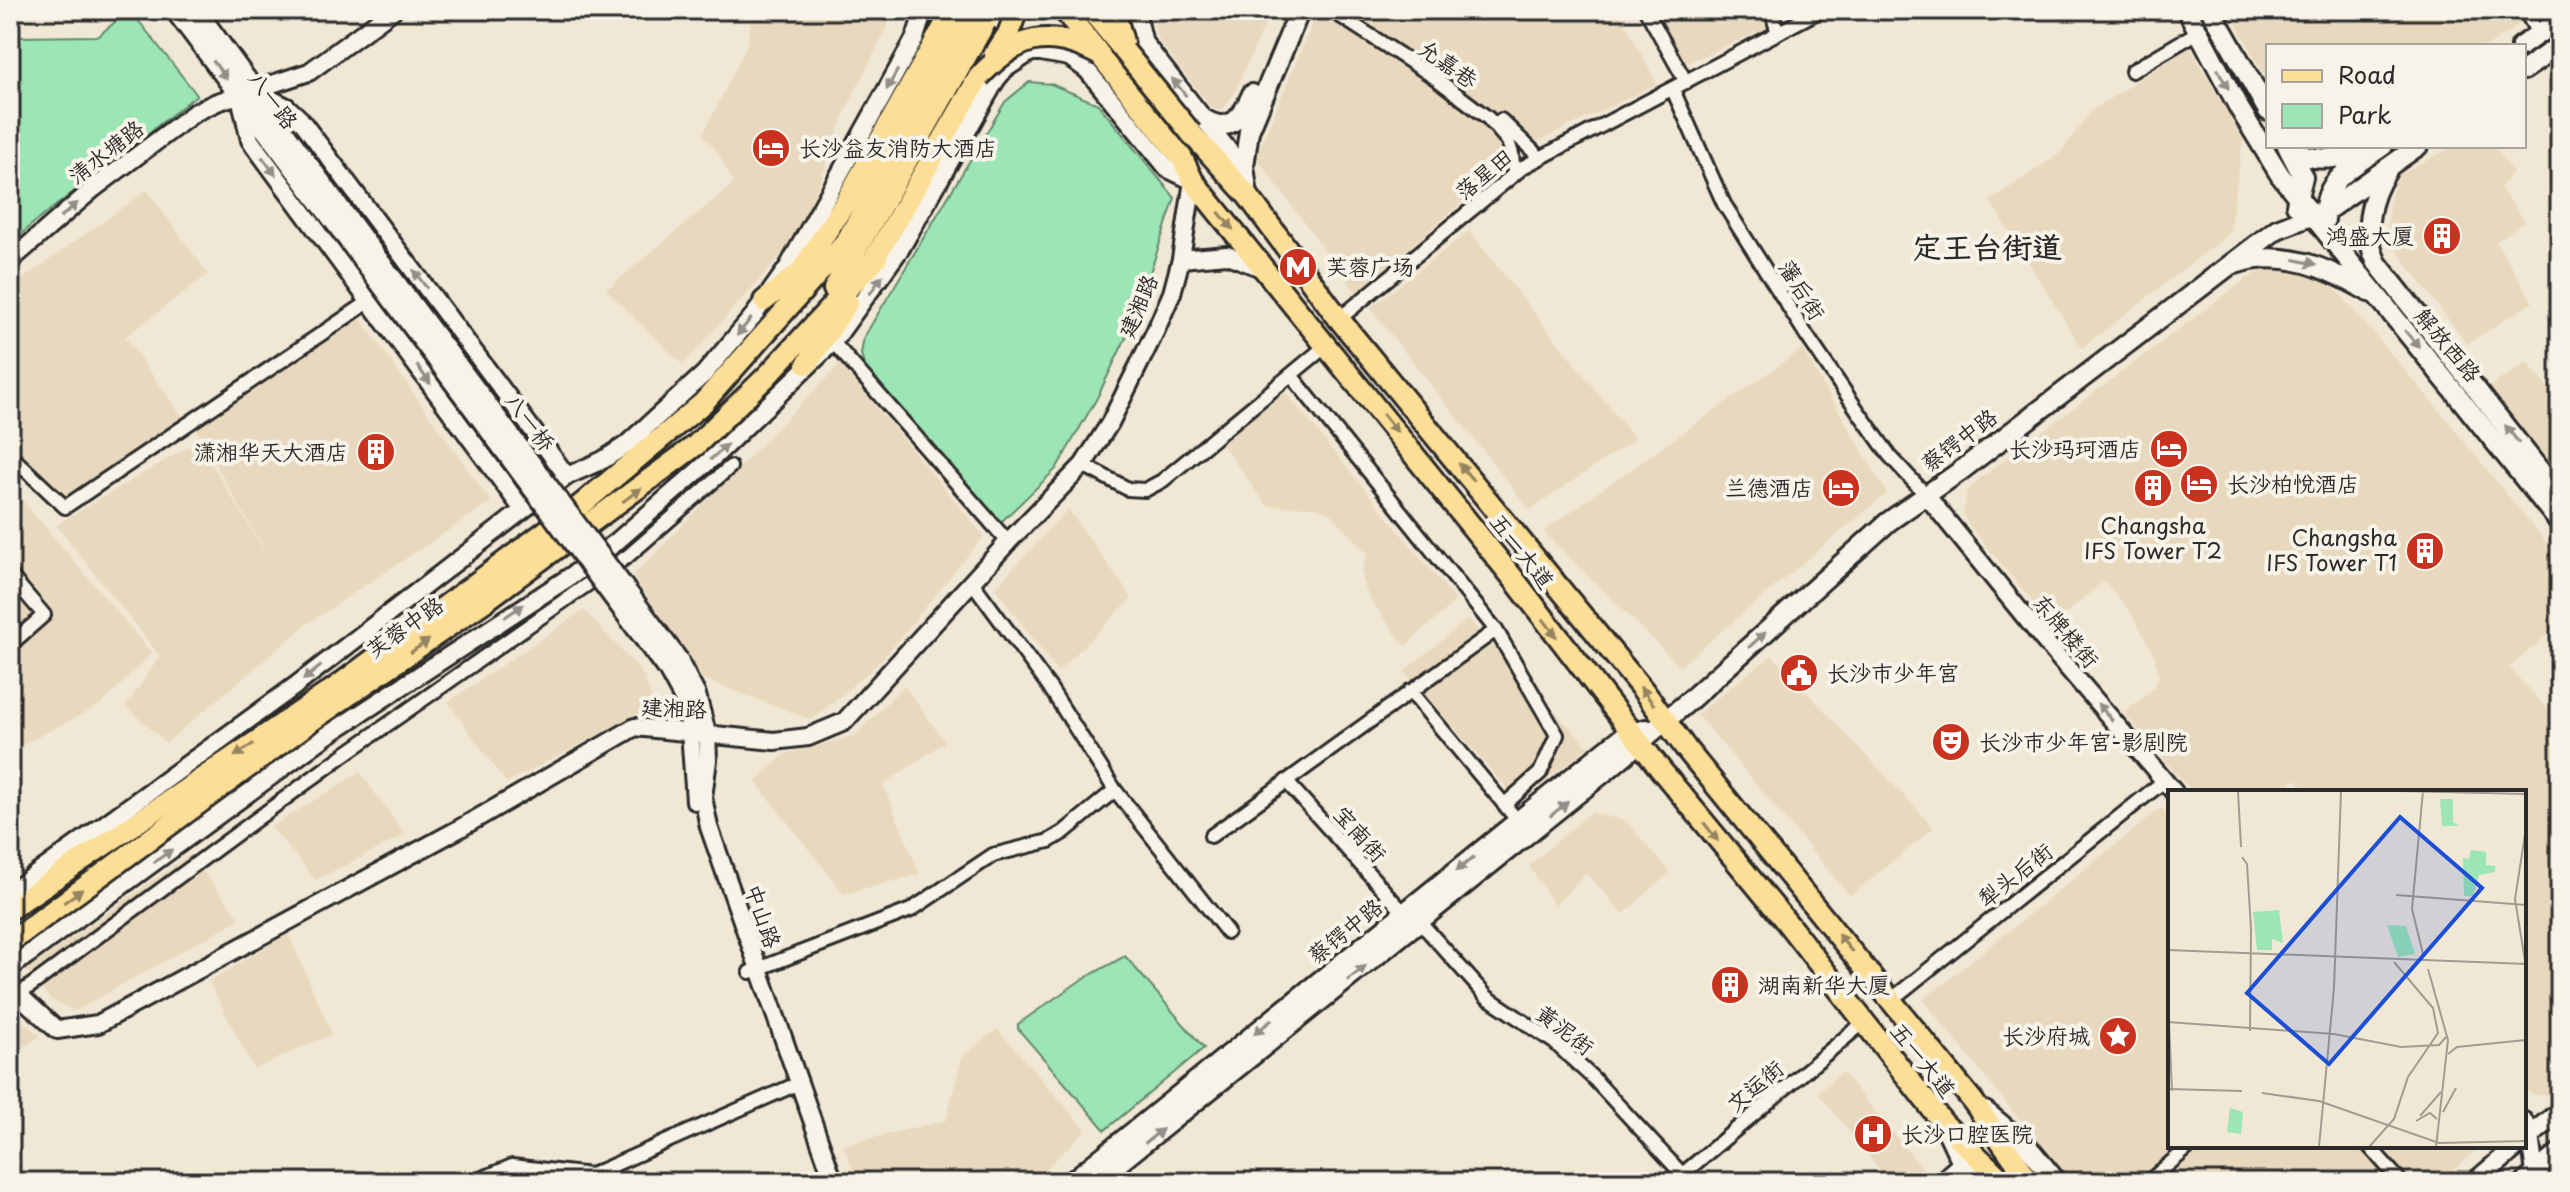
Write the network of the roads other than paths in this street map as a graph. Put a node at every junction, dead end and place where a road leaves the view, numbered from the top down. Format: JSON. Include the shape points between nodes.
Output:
{"nodes":[{"id":1,"x":175,"y":10,"type":"edge"},
{"id":2,"x":196,"y":10,"type":"edge"},
{"id":3,"x":393,"y":10,"type":"edge"},
{"id":4,"x":924,"y":10,"type":"edge"},
{"id":5,"x":944,"y":10,"type":"edge"},
{"id":6,"x":953,"y":10,"type":"edge"},
{"id":7,"x":1017,"y":10,"type":"edge"},
{"id":8,"x":1064,"y":10,"type":"edge"},
{"id":9,"x":1091,"y":10,"type":"edge"},
{"id":10,"x":1117,"y":10,"type":"edge"},
{"id":11,"x":1136,"y":10,"type":"edge"},
{"id":12,"x":1287,"y":10,"type":"edge"},
{"id":13,"x":1300,"y":10,"type":"edge"},
{"id":14,"x":1331,"y":10,"type":"edge"},
{"id":15,"x":1345,"y":10,"type":"edge"},
{"id":16,"x":1646,"y":10,"type":"edge"},
{"id":17,"x":1771,"y":10,"type":"edge"},
{"id":18,"x":1821,"y":10,"type":"edge"},
{"id":19,"x":2187,"y":10,"type":"edge"},
{"id":20,"x":2211,"y":10,"type":"edge"},
{"id":21,"x":2525,"y":10,"type":"edge"},
{"id":22,"x":989,"y":13,"type":"edge"},
{"id":23,"x":2560,"y":19,"type":"edge"},
{"id":24,"x":2198,"y":32,"type":"junction"},
{"id":25,"x":1778,"y":33,"type":"junction"},
{"id":26,"x":2538,"y":34,"type":"junction"},
{"id":27,"x":1007,"y":36,"type":"junction"},
{"id":28,"x":938,"y":39,"type":"junction"},
{"id":29,"x":2524,"y":44,"type":"edge"},
{"id":30,"x":2557,"y":52,"type":"edge"},
{"id":31,"x":1028,"y":54,"type":"junction"},
{"id":32,"x":1100,"y":55,"type":"junction"},
{"id":33,"x":1069,"y":57,"type":"junction"},
{"id":34,"x":1131,"y":60,"type":"junction"},
{"id":35,"x":2526,"y":69,"type":"edge"},
{"id":36,"x":2132,"y":71,"type":"dead end"},
{"id":37,"x":979,"y":77,"type":"junction"},
{"id":38,"x":1686,"y":82,"type":"junction"},
{"id":39,"x":1673,"y":90,"type":"junction"},
{"id":40,"x":247,"y":93,"type":"junction"},
{"id":41,"x":2266,"y":107,"type":"edge"},
{"id":42,"x":1198,"y":127,"type":"junction"},
{"id":43,"x":2289,"y":148,"type":"edge"},
{"id":44,"x":2291,"y":148,"type":"edge"},
{"id":45,"x":2373,"y":148,"type":"edge"},
{"id":46,"x":2377,"y":148,"type":"edge"},
{"id":47,"x":2415,"y":148,"type":"edge"},
{"id":48,"x":1539,"y":157,"type":"junction"},
{"id":49,"x":2390,"y":166,"type":"junction"},
{"id":50,"x":1244,"y":170,"type":"junction"},
{"id":51,"x":1514,"y":173,"type":"junction"},
{"id":52,"x":1193,"y":181,"type":"junction"},
{"id":53,"x":1248,"y":196,"type":"junction"},
{"id":54,"x":2299,"y":198,"type":"junction"},
{"id":55,"x":2318,"y":214,"type":"junction"},
{"id":56,"x":338,"y":216,"type":"joint"},
{"id":57,"x":2277,"y":229,"type":"junction"},
{"id":58,"x":877,"y":257,"type":"junction"},
{"id":59,"x":1181,"y":259,"type":"junction"},
{"id":60,"x":10,"y":261,"type":"edge"},
{"id":61,"x":2229,"y":266,"type":"junction"},
{"id":62,"x":1265,"y":269,"type":"junction"},
{"id":63,"x":801,"y":271,"type":"junction"},
{"id":64,"x":2378,"y":297,"type":"junction"},
{"id":65,"x":370,"y":301,"type":"junction"},
{"id":66,"x":764,"y":301,"type":"junction"},
{"id":67,"x":781,"y":314,"type":"junction"},
{"id":68,"x":1339,"y":319,"type":"junction"},
{"id":69,"x":808,"y":330,"type":"junction"},
{"id":70,"x":833,"y":342,"type":"junction"},
{"id":71,"x":1327,"y":345,"type":"junction"},
{"id":72,"x":807,"y":364,"type":"junction"},
{"id":73,"x":1291,"y":375,"type":"junction"},
{"id":74,"x":10,"y":455,"type":"edge"},
{"id":75,"x":1083,"y":465,"type":"junction"},
{"id":76,"x":730,"y":467,"type":"dead end"},
{"id":77,"x":567,"y":476,"type":"junction"},
{"id":78,"x":1926,"y":495,"type":"junction"},
{"id":79,"x":2560,"y":496,"type":"edge"},
{"id":80,"x":523,"y":510,"type":"junction"},
{"id":81,"x":2560,"y":523,"type":"edge"},
{"id":82,"x":1008,"y":542,"type":"junction"},
{"id":83,"x":10,"y":575,"type":"edge"},
{"id":84,"x":972,"y":582,"type":"junction"},
{"id":85,"x":1496,"y":630,"type":"junction"},
{"id":86,"x":10,"y":645,"type":"edge"},
{"id":87,"x":672,"y":664,"type":"joint"},
{"id":88,"x":1701,"y":690,"type":"junction"},
{"id":89,"x":1410,"y":691,"type":"junction"},
{"id":90,"x":1607,"y":699,"type":"junction"},
{"id":91,"x":1648,"y":731,"type":"junction"},
{"id":92,"x":699,"y":732,"type":"junction"},
{"id":93,"x":1687,"y":750,"type":"junction"},
{"id":94,"x":1601,"y":764,"type":"junction"},
{"id":95,"x":1661,"y":770,"type":"junction"},
{"id":96,"x":1286,"y":781,"type":"junction"},
{"id":97,"x":2169,"y":787,"type":"edge"},
{"id":98,"x":1115,"y":790,"type":"junction"},
{"id":99,"x":1504,"y":805,"type":"junction"},
{"id":100,"x":1518,"y":821,"type":"junction"},
{"id":101,"x":1211,"y":836,"type":"dead end"},
{"id":102,"x":10,"y":893,"type":"edge"},
{"id":103,"x":10,"y":909,"type":"edge"},
{"id":104,"x":1412,"y":917,"type":"junction"},
{"id":105,"x":1227,"y":932,"type":"dead end"},
{"id":106,"x":10,"y":942,"type":"edge"},
{"id":107,"x":10,"y":968,"type":"edge"},
{"id":108,"x":754,"y":970,"type":"junction"},
{"id":109,"x":13,"y":994,"type":"edge"},
{"id":110,"x":1891,"y":1000,"type":"junction"},
{"id":111,"x":1864,"y":1022,"type":"junction"},
{"id":112,"x":790,"y":1087,"type":"junction"},
{"id":113,"x":1972,"y":1100,"type":"junction"},
{"id":114,"x":2560,"y":1112,"type":"edge"},
{"id":115,"x":1943,"y":1123,"type":"junction"},
{"id":116,"x":2526,"y":1134,"type":"edge"},
{"id":117,"x":2526,"y":1144,"type":"edge"},
{"id":118,"x":2188,"y":1148,"type":"edge"},
{"id":119,"x":2371,"y":1148,"type":"edge"},
{"id":120,"x":2510,"y":1148,"type":"edge"},
{"id":121,"x":2560,"y":1152,"type":"edge"},
{"id":122,"x":1961,"y":1161,"type":"junction"},
{"id":123,"x":1997,"y":1174,"type":"edge"},
{"id":124,"x":1677,"y":1178,"type":"edge"},
{"id":125,"x":2534,"y":1179,"type":"edge"},
{"id":126,"x":473,"y":1182,"type":"edge"},
{"id":127,"x":824,"y":1182,"type":"edge"},
{"id":128,"x":834,"y":1182,"type":"edge"},
{"id":129,"x":1071,"y":1182,"type":"edge"},
{"id":130,"x":1092,"y":1182,"type":"edge"},
{"id":131,"x":1937,"y":1182,"type":"edge"},
{"id":132,"x":2030,"y":1182,"type":"edge"},
{"id":133,"x":2057,"y":1182,"type":"edge"},
{"id":134,"x":2148,"y":1182,"type":"edge"},
{"id":135,"x":2401,"y":1182,"type":"edge"},
{"id":136,"x":2475,"y":1182,"type":"edge"}],
"edges":[{"from":1,"to":40,"type":"main road","name":"八一路","one_way":true},
{"from":2,"to":40,"type":"main road","name":"八一路"},
{"from":3,"to":40,"type":"street","name":"清水塘路","via":[[309,72]]},
{"from":4,"to":66,"type":"street","one_way":true,"via":[[915,38]]},
{"from":5,"to":28,"type":"main road"},
{"from":6,"to":28,"type":"main road"},
{"from":7,"to":27,"type":"main road","bridge":true},
{"from":8,"to":32,"type":"main road","name":"五一大道","bridge":true},
{"from":9,"to":34,"type":"main road","name":"五一大道","bridge":true},
{"from":10,"to":33,"type":"street"},
{"from":10,"to":34,"type":"main road","bridge":true},
{"from":42,"to":11,"type":"street","one_way":true,"via":[[1144,43]]},
{"from":12,"to":42,"type":"main road","via":[[1243,113],[1227,126]]},
{"from":13,"to":50,"type":"main road","via":[[1254,118]]},
{"from":14,"to":51,"type":"street","name":"允嘉巷","via":[[1488,118],[1508,141]]},
{"from":15,"to":48,"type":"street","name":"允嘉巷","via":[[1469,93]]},
{"from":16,"to":38,"type":"street"},
{"from":17,"to":25,"type":"street"},
{"from":18,"to":25,"type":"street","name":"落星田"},
{"from":19,"to":24,"type":"main road"},
{"from":20,"to":41,"type":"main road"},
{"from":21,"to":26,"type":"street"},
{"from":22,"to":27,"type":"main road","bridge":true,"via":[[1006,18]]},
{"from":22,"to":31,"type":"street"},
{"from":22,"to":67,"type":"main road","name":"芙蓉中路","via":[[846,242]]},
{"from":22,"to":69,"type":"main road","via":[[872,226]]},
{"from":23,"to":26,"type":"main road"},
{"from":24,"to":36,"type":"street"},
{"from":24,"to":54,"type":"main road","one_way":true,"via":[[2260,143]]},
{"from":25,"to":38,"type":"street","name":"落星田"},
{"from":26,"to":29,"type":"main road"},
{"from":27,"to":37,"type":"main road","bridge":true},
{"from":28,"to":63,"type":"main road"},
{"from":30,"to":35,"type":"main road"},
{"from":31,"to":33,"type":"street"},
{"from":70,"to":31,"type":"street","one_way":true,"via":[[901,248],[996,80]]},
{"from":32,"to":37,"type":"main road","bridge":true,"via":[[1064,41],[1030,39]]},
{"from":32,"to":52,"type":"main road","name":"五一大道","via":[[1182,158]]},
{"from":33,"to":52,"type":"street","via":[[1087,70],[1168,169]]},
{"from":34,"to":42,"type":"main road","name":"五一大道","bridge":true},
{"from":37,"to":58,"type":"main road"},
{"from":38,"to":39,"type":"street","name":"落星田"},
{"from":39,"to":48,"type":"street","name":"落星田"},
{"from":39,"to":78,"type":"street","name":"藩后街","via":[[1724,204],[1860,414]]},
{"from":40,"to":56,"type":"main road","name":"八一路"},
{"from":60,"to":40,"type":"street","name":"清水塘路","one_way":true,"via":[[93,189],[194,113]]},
{"from":40,"to":65,"type":"street","one_way":true,"via":[[250,140]]},
{"from":77,"to":40,"type":"street","one_way":true,"via":[[300,119],[287,107]]},
{"from":42,"to":50,"type":"street"},
{"from":42,"to":53,"type":"main road","name":"五一大道"},
{"from":43,"to":54,"type":"main road","via":[[2303,177]]},
{"from":44,"to":45,"type":"main road","via":[[2322,159]]},
{"from":46,"to":55,"type":"main road","via":[[2333,183]]},
{"from":47,"to":49,"type":"main road","name":"蔡锷中路"},
{"from":48,"to":51,"type":"street","name":"落星田"},
{"from":49,"to":55,"type":"main road","name":"蔡锷中路"},
{"from":79,"to":49,"type":"main road","name":"解放西路","one_way":true,"via":[[2377,263],[2369,241],[2370,211]]},
{"from":50,"to":53,"type":"main road"},
{"from":51,"to":68,"type":"street","name":"落星田"},
{"from":52,"to":59,"type":"street","name":"建湘路"},
{"from":52,"to":62,"type":"main road","name":"五一大道","one_way":true},
{"from":53,"to":68,"type":"main road","name":"五一大道"},
{"from":54,"to":55,"type":"main road"},
{"from":54,"to":57,"type":"main road"},
{"from":55,"to":57,"type":"main road","name":"蔡锷中路"},
{"from":55,"to":64,"type":"main road","name":"解放西路"},
{"from":56,"to":87,"type":"main road","name":"八一桥","bridge":true},
{"from":57,"to":61,"type":"main road","name":"蔡锷中路"},
{"from":58,"to":69,"type":"main road"},
{"from":58,"to":72,"type":"main road"},
{"from":59,"to":62,"type":"street","via":[[1227,255]]},
{"from":59,"to":75,"type":"street","name":"建湘路","via":[[1155,332]]},
{"from":61,"to":64,"type":"main road","one_way":true,"via":[[2294,259],[2334,272]]},
{"from":61,"to":78,"type":"main road","name":"蔡锷中路"},
{"from":62,"to":71,"type":"main road","name":"五一大道"},
{"from":63,"to":66,"type":"main road"},
{"from":63,"to":67,"type":"main road"},
{"from":64,"to":81,"type":"main road","name":"解放西路","one_way":true},
{"from":65,"to":74,"type":"street","via":[[65,507]]},
{"from":65,"to":80,"type":"street","one_way":true},
{"from":66,"to":77,"type":"street","one_way":true,"via":[[704,374],[626,445]]},
{"from":67,"to":103,"type":"main road","name":"芙蓉中路","one_way":true,"via":[[703,403],[581,505],[335,688]]},
{"from":91,"to":68,"type":"main road","name":"五一大道","one_way":true,"via":[[1520,537]]},
{"from":106,"to":69,"type":"main road","name":"芙蓉中路","one_way":true,"via":[[654,478],[732,413]]},
{"from":70,"to":72,"type":"street"},
{"from":70,"to":82,"type":"street"},
{"from":71,"to":73,"type":"street"},
{"from":71,"to":90,"type":"main road","name":"五一大道","one_way":true},
{"from":107,"to":72,"type":"street","one_way":true,"via":[[326,736],[615,543],[727,446]]},
{"from":73,"to":75,"type":"street","via":[[1145,490],[1128,489]]},
{"from":73,"to":85,"type":"street"},
{"from":75,"to":82,"type":"street","name":"建湘路"},
{"from":76,"to":109,"type":"street","via":[[628,556]]},
{"from":77,"to":80,"type":"street"},
{"from":88,"to":78,"type":"main road","name":"蔡锷中路","one_way":true,"via":[[1888,522]]},
{"from":97,"to":78,"type":"street","name":"东牌楼街","one_way":true},
{"from":80,"to":102,"type":"street","one_way":true,"via":[[295,686]]},
{"from":82,"to":84,"type":"street","name":"建湘路"},
{"from":83,"to":86,"type":"street","via":[[44,615]]},
{"from":84,"to":92,"type":"street","name":"建湘路","via":[[844,722],[808,737],[774,741]]},
{"from":84,"to":98,"type":"street","via":[[1050,688]]},
{"from":85,"to":89,"type":"street"},
{"from":85,"to":99,"type":"street","via":[[1557,735],[1540,773]]},
{"from":87,"to":92,"type":"street","name":"中山路"},
{"from":88,"to":91,"type":"main road","name":"蔡锷中路"},
{"from":88,"to":93,"type":"main road","via":[[1682,728]]},
{"from":89,"to":96,"type":"street"},
{"from":89,"to":99,"type":"street"},
{"from":90,"to":91,"type":"main road","name":"五一大道"},
{"from":90,"to":94,"type":"main road","via":[[1613,731]]},
{"from":91,"to":93,"type":"main road","name":"五一大道"},
{"from":91,"to":94,"type":"main road","name":"蔡锷中路","via":[[1624,736]]},
{"from":91,"to":95,"type":"main road","name":"五一大道"},
{"from":92,"to":108,"type":"street","name":"中山路","via":[[694,796],[700,830]]},
{"from":92,"to":109,"type":"street","name":"建湘路","via":[[635,727],[98,1024],[57,1030]]},
{"from":110,"to":93,"type":"main road","name":"五一大道","one_way":true},
{"from":94,"to":95,"type":"main road","via":[[1644,762]]},
{"from":94,"to":100,"type":"main road","name":"蔡锷中路"},
{"from":104,"to":94,"type":"main road","name":"蔡锷中路","one_way":true},
{"from":95,"to":111,"type":"main road","name":"五一大道","one_way":true},
{"from":96,"to":101,"type":"street"},
{"from":96,"to":104,"type":"street","name":"宝南街"},
{"from":97,"to":110,"type":"street","name":"犁头后街"},
{"from":98,"to":105,"type":"street"},
{"from":98,"to":108,"type":"street","via":[[1049,841],[993,855],[911,910]]},
{"from":99,"to":100,"type":"street"},
{"from":100,"to":104,"type":"main road","name":"蔡锷中路","one_way":true},
{"from":104,"to":124,"type":"street","name":"黄泥街","via":[[1487,997],[1554,1042],[1594,1079]]},
{"from":104,"to":129,"type":"main road","name":"蔡锷中路","one_way":true},
{"from":130,"to":104,"type":"main road","name":"蔡锷中路","one_way":true,"via":[[1160,1132]]},
{"from":108,"to":112,"type":"street","name":"中山路"},
{"from":108,"to":128,"type":"street","name":"中山路"},
{"from":110,"to":113,"type":"main road","name":"五一大道"},
{"from":111,"to":115,"type":"main road","name":"五一大道"},
{"from":111,"to":124,"type":"street","name":"文运街"},
{"from":112,"to":126,"type":"street","via":[[591,1175],[512,1166]]},
{"from":112,"to":127,"type":"street","name":"中山路"},
{"from":113,"to":123,"type":"main road","name":"五一大道"},
{"from":113,"to":133,"type":"main road","name":"五一大道","via":[[2027,1146]]},
{"from":114,"to":116,"type":"main road"},
{"from":115,"to":122,"type":"main road","name":"五一大道"},
{"from":115,"to":123,"type":"main road","name":"五一大道"},
{"from":117,"to":125,"type":"street"},
{"from":118,"to":134,"type":"street"},
{"from":119,"to":135,"type":"street"},
{"from":120,"to":136,"type":"main road"},
{"from":121,"to":125,"type":"main road"},
{"from":122,"to":123,"type":"main road","name":"五一大道"},
{"from":122,"to":131,"type":"street"},
{"from":123,"to":132,"type":"main road","name":"五一大道"}]}
